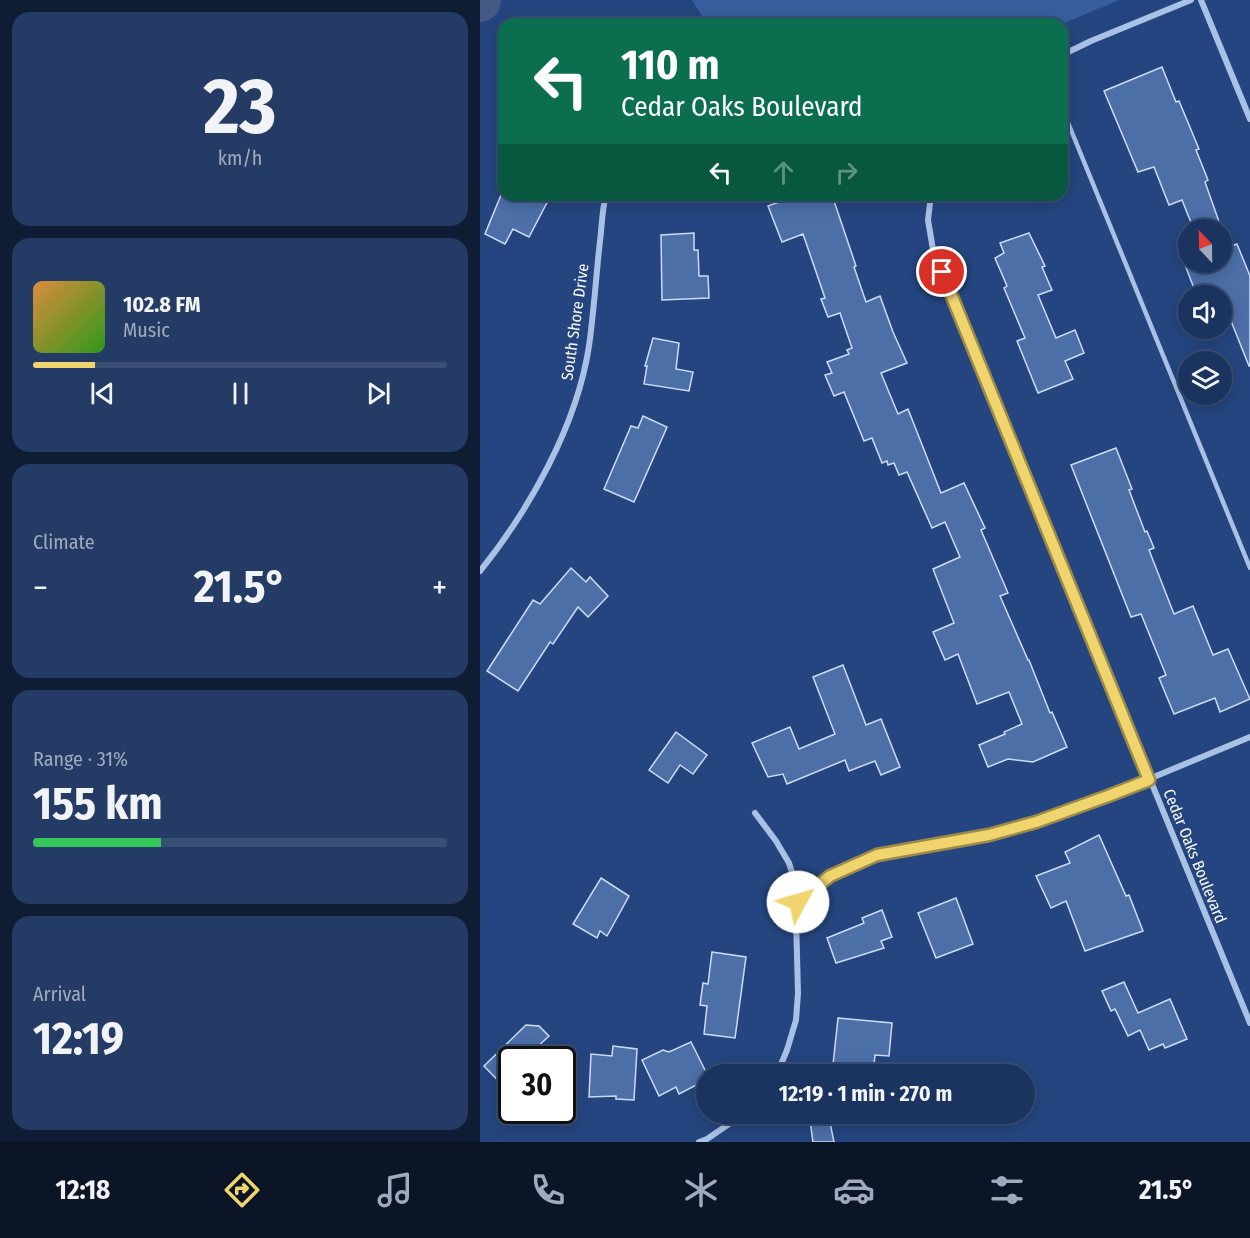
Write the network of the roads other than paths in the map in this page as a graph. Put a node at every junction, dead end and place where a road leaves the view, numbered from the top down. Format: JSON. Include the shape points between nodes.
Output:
{"nodes":[{"id":1,"x":1191,"y":0,"type":"edge"},
{"id":2,"x":1201,"y":0,"type":"edge"},
{"id":3,"x":1068,"y":52,"type":"edge"},
{"id":4,"x":1250,"y":119,"type":"edge"},
{"id":5,"x":1068,"y":123,"type":"edge"},
{"id":6,"x":605,"y":201,"type":"edge"},
{"id":7,"x":930,"y":201,"type":"edge"},
{"id":8,"x":1250,"y":568,"type":"edge"},
{"id":9,"x":480,"y":571,"type":"edge"},
{"id":10,"x":1250,"y":737,"type":"edge"},
{"id":11,"x":1149,"y":780,"type":"junction"},
{"id":12,"x":755,"y":813,"type":"dead end"},
{"id":13,"x":798,"y":902,"type":"junction"},
{"id":14,"x":1250,"y":1023,"type":"edge"},
{"id":15,"x":781,"y":1064,"type":"edge"},
{"id":16,"x":730,"y":1124,"type":"edge"},
{"id":17,"x":708,"y":1141,"type":"edge"},
{"id":18,"x":699,"y":1142,"type":"edge"}],
"edges":[{"from":1,"to":3,"type":"street"},
{"from":2,"to":4,"type":"street"},
{"from":5,"to":8,"type":"lane"},
{"from":6,"to":9,"type":"street","name":"South Shore Drive","via":[[588,347],[568,424],[536,489]]},
{"from":7,"to":11,"type":"street","name":"Cedar Oaks Boulevard","via":[[928,220],[933,250]]},
{"from":10,"to":11,"type":"street"},
{"from":11,"to":13,"type":"street","via":[[989,835],[877,855],[830,876]]},
{"from":11,"to":14,"type":"street","name":"Cedar Oaks Boulevard"},
{"from":12,"to":13,"type":"street","via":[[789,863]]},
{"from":13,"to":15,"type":"street","via":[[796,1020]]},
{"from":16,"to":17,"type":"street"},
{"from":17,"to":18,"type":"street"}]}
